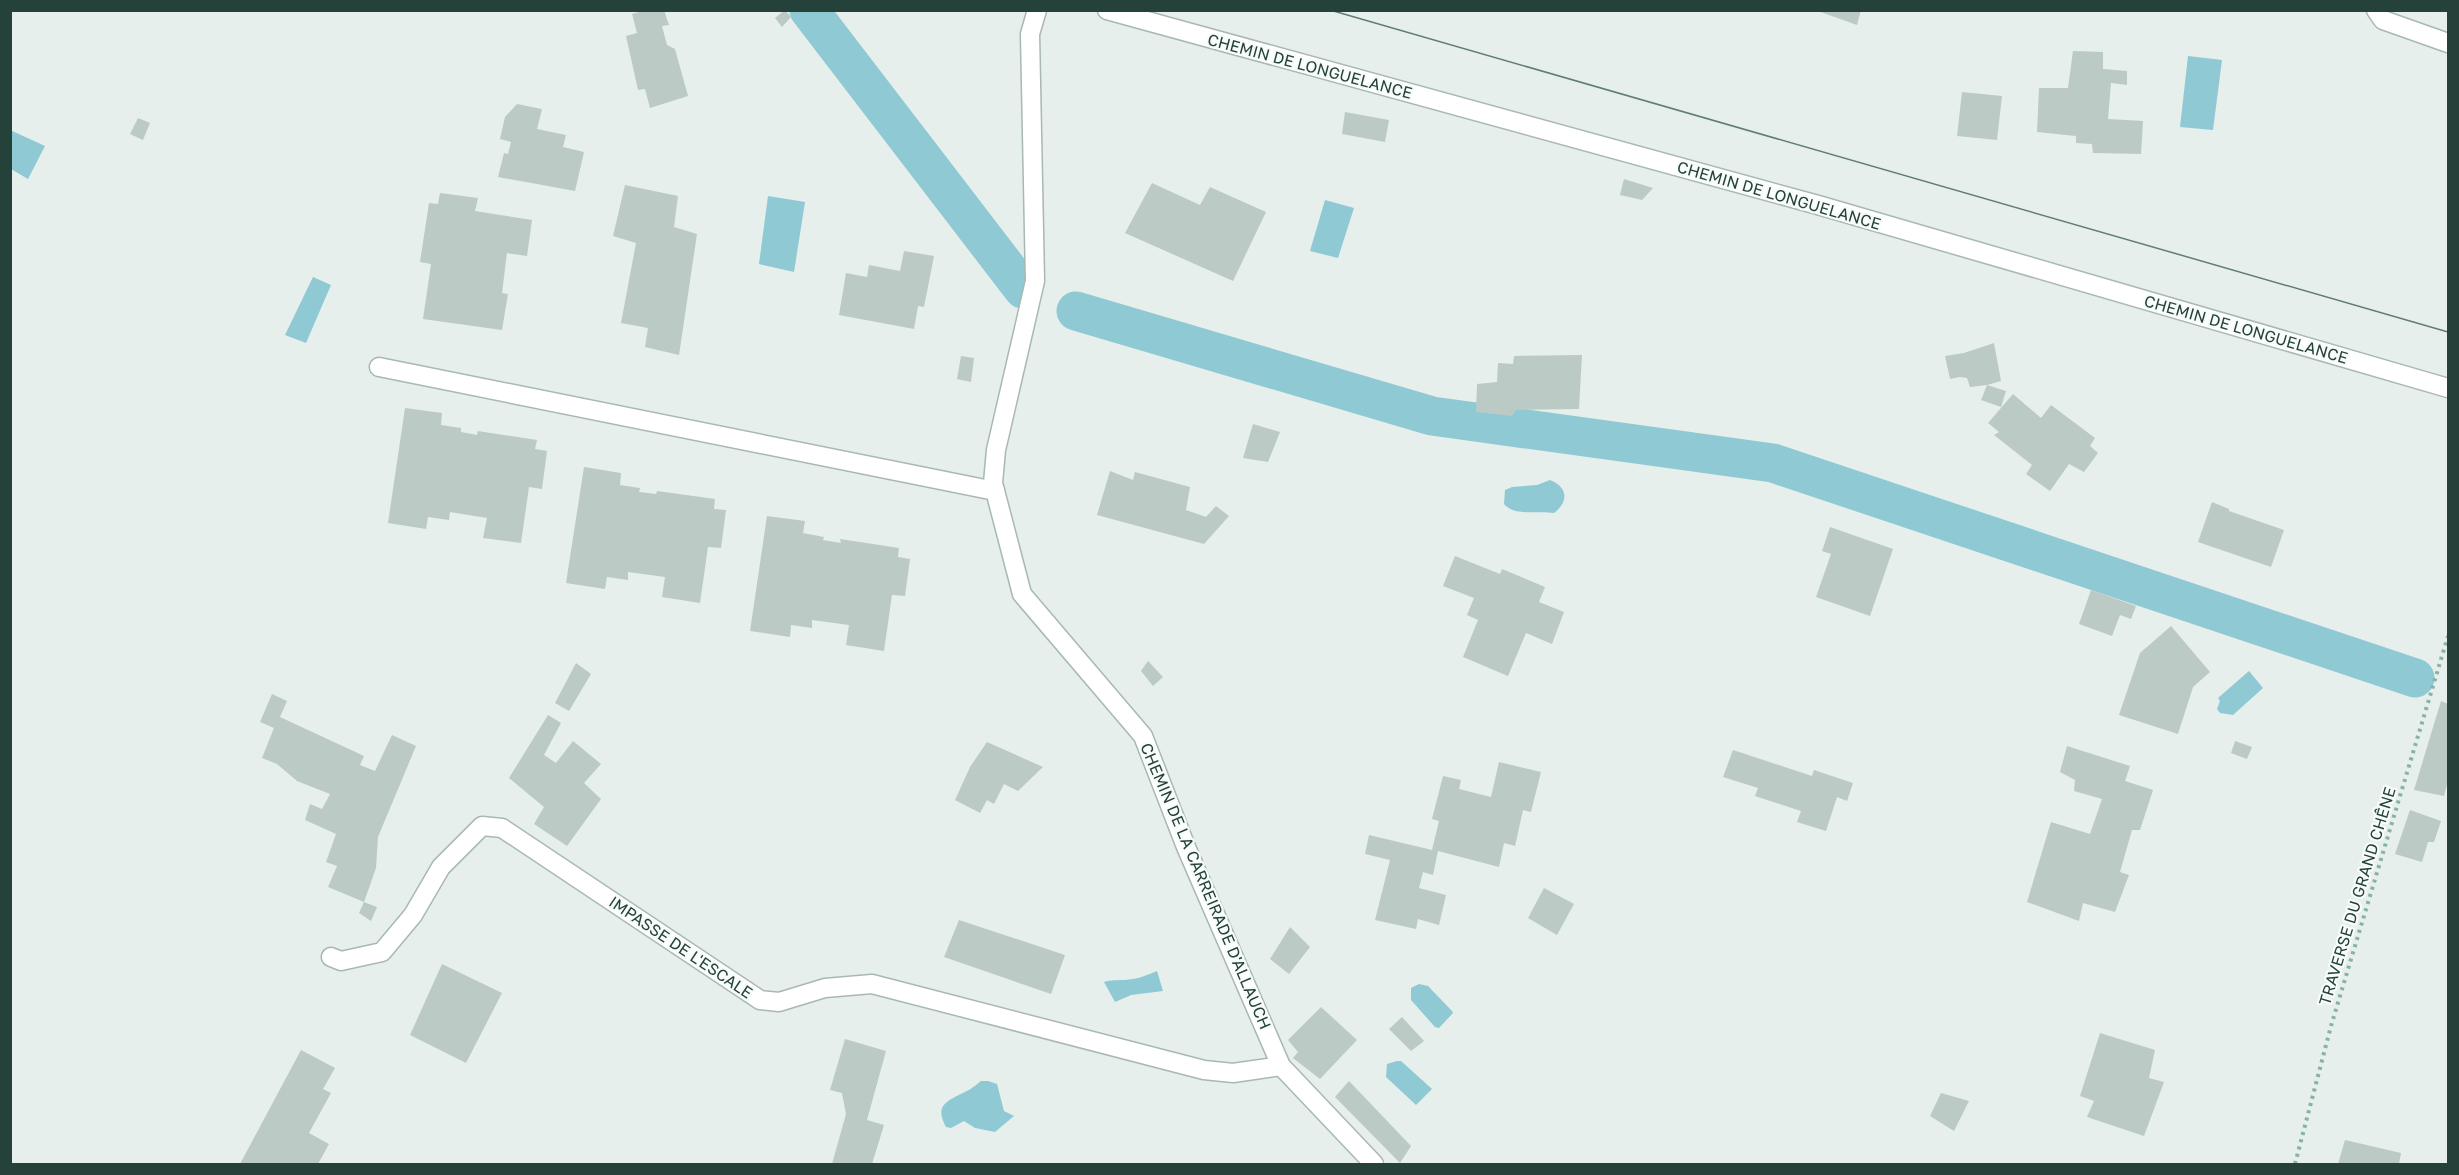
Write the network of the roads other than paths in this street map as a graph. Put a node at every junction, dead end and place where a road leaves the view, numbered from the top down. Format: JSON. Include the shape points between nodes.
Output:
{"nodes":[{"id":1,"x":1037,"y":10,"type":"edge"},
{"id":2,"x":1107,"y":10,"type":"edge"},
{"id":3,"x":2376,"y":10,"type":"edge"},
{"id":4,"x":2448,"y":43,"type":"edge"},
{"id":5,"x":379,"y":367,"type":"dead end"},
{"id":6,"x":2448,"y":388,"type":"edge"},
{"id":7,"x":996,"y":491,"type":"junction"},
{"id":8,"x":331,"y":957,"type":"dead end"},
{"id":9,"x":1281,"y":1066,"type":"junction"},
{"id":10,"x":1374,"y":1164,"type":"edge"}],
"edges":[{"from":1,"to":7,"type":"street","name":"CHEMIN DE LA CARREIRADE D'ALLAUCH","via":[[1030,34],[1035,281],[996,450]]},
{"from":2,"to":6,"type":"street","name":"CHEMIN DE LONGUELANCE","via":[[1818,205]]},
{"from":3,"to":4,"type":"street","via":[[2383,21]]},
{"from":5,"to":7,"type":"street"},
{"from":7,"to":9,"type":"street","name":"CHEMIN DE LA CARREIRADE D'ALLAUCH","via":[[1023,594],[1143,736],[1186,847]]},
{"from":8,"to":9,"type":"street","name":"IMPASSE DE L'ESCALE","via":[[341,961],[382,951],[412,915],[441,867],[482,825],[502,828],[760,1000],[779,1002],[825,988],[872,984],[1204,1070],[1233,1073]]},
{"from":9,"to":10,"type":"street","name":"CHEMIN DE LA CARREIRADE D'ALLAUCH"}]}
